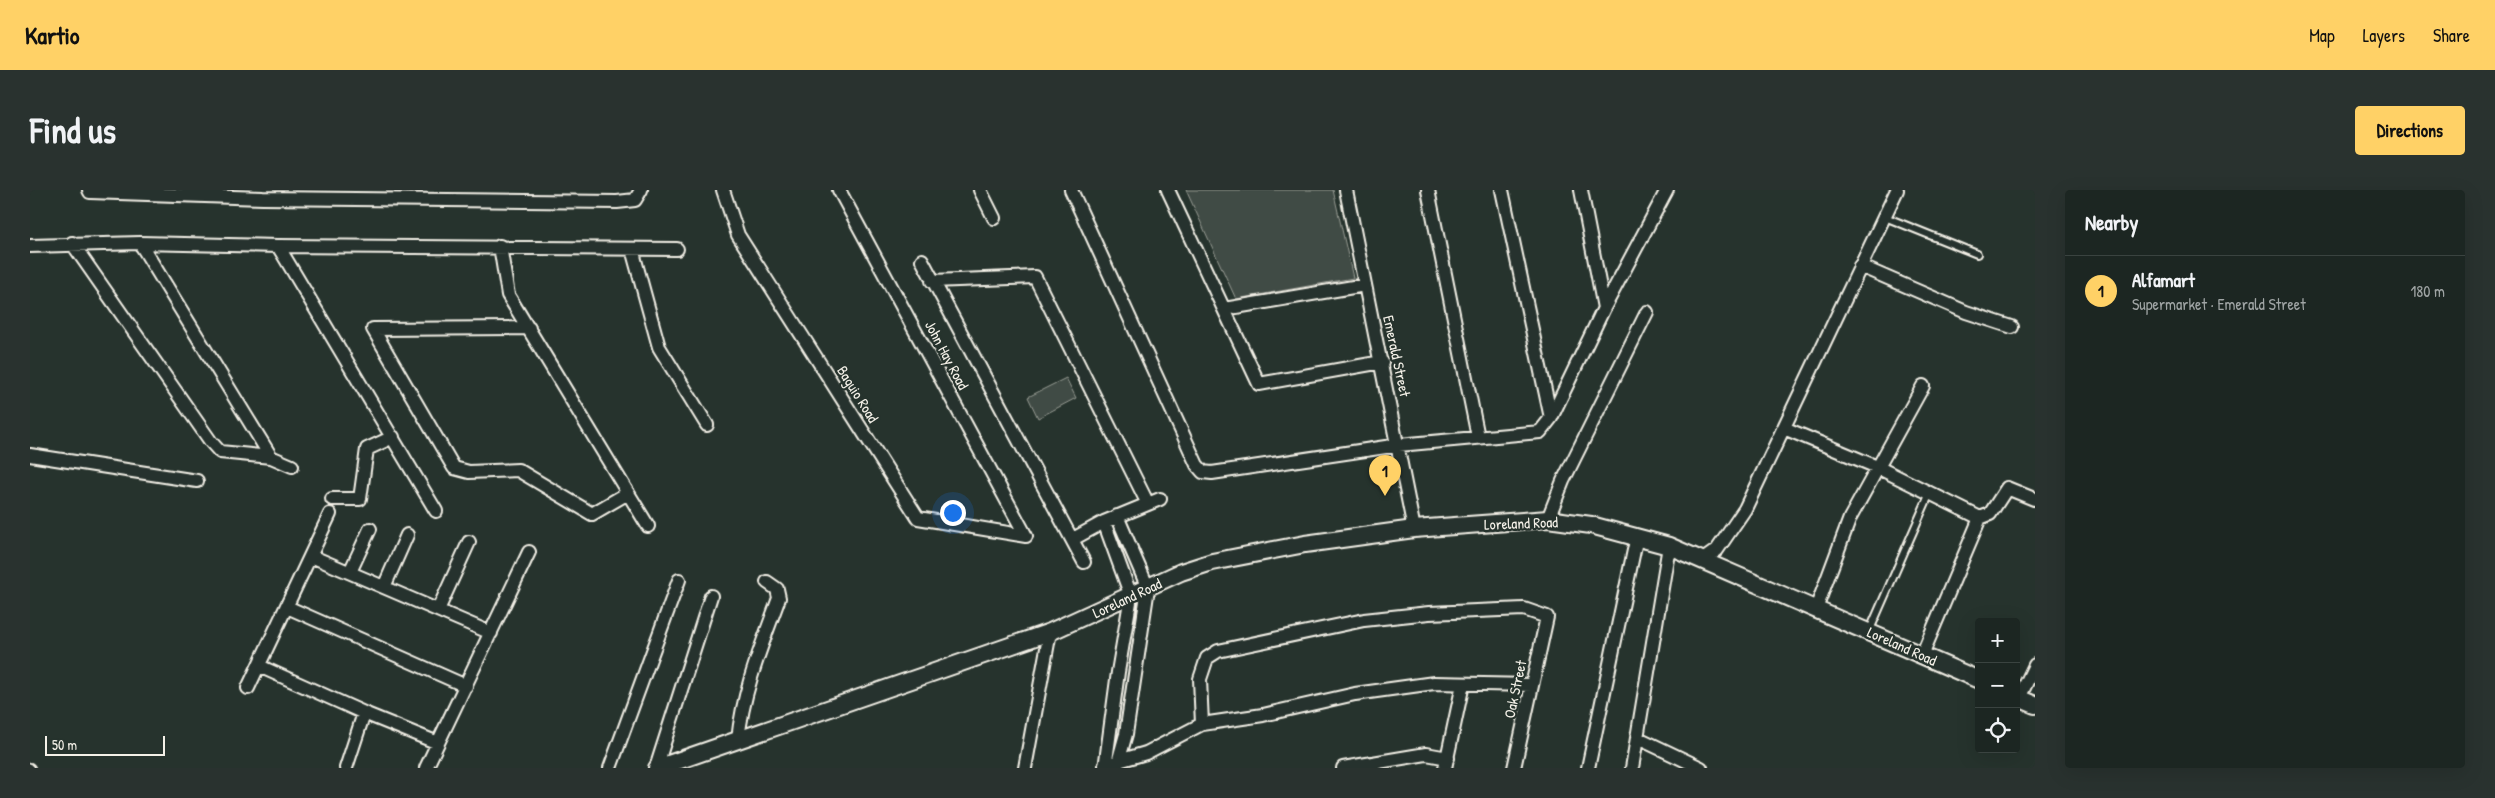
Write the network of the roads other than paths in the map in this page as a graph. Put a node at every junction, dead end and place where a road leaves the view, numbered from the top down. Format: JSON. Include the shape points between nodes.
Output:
{"nodes":[{"id":1,"x":89,"y":190,"type":"edge"},
{"id":2,"x":722,"y":190,"type":"edge"},
{"id":3,"x":839,"y":190,"type":"edge"},
{"id":4,"x":980,"y":190,"type":"edge"},
{"id":5,"x":1071,"y":190,"type":"edge"},
{"id":6,"x":1168,"y":190,"type":"edge"},
{"id":7,"x":1428,"y":190,"type":"edge"},
{"id":8,"x":1502,"y":190,"type":"edge"},
{"id":9,"x":1581,"y":190,"type":"edge"},
{"id":10,"x":1668,"y":190,"type":"edge"},
{"id":11,"x":1897,"y":190,"type":"edge"},
{"id":12,"x":1351,"y":191,"type":"edge"},
{"id":13,"x":167,"y":192,"type":"edge"},
{"id":14,"x":262,"y":194,"type":"edge"},
{"id":15,"x":638,"y":195,"type":"edge"},
{"id":16,"x":1885,"y":217,"type":"junction"},
{"id":17,"x":994,"y":218,"type":"dead end"},
{"id":18,"x":140,"y":242,"type":"junction"},
{"id":19,"x":72,"y":243,"type":"junction"},
{"id":20,"x":30,"y":246,"type":"edge"},
{"id":21,"x":278,"y":246,"type":"junction"},
{"id":22,"x":500,"y":246,"type":"junction"},
{"id":23,"x":632,"y":249,"type":"junction"},
{"id":24,"x":676,"y":249,"type":"dead end"},
{"id":25,"x":1977,"y":254,"type":"dead end"},
{"id":26,"x":922,"y":260,"type":"dead end"},
{"id":27,"x":1860,"y":266,"type":"junction"},
{"id":28,"x":932,"y":281,"type":"junction"},
{"id":29,"x":1365,"y":285,"type":"junction"},
{"id":30,"x":1604,"y":308,"type":"junction"},
{"id":31,"x":1224,"y":309,"type":"junction"},
{"id":32,"x":1647,"y":312,"type":"dead end"},
{"id":33,"x":2012,"y":327,"type":"dead end"},
{"id":34,"x":528,"y":328,"type":"junction"},
{"id":35,"x":1382,"y":362,"type":"junction"},
{"id":36,"x":1923,"y":386,"type":"dead end"},
{"id":37,"x":1551,"y":418,"type":"junction"},
{"id":38,"x":707,"y":425,"type":"dead end"},
{"id":39,"x":1784,"y":428,"type":"junction"},
{"id":40,"x":393,"y":437,"type":"junction"},
{"id":41,"x":1478,"y":437,"type":"junction"},
{"id":42,"x":1399,"y":445,"type":"junction"},
{"id":43,"x":30,"y":455,"type":"edge"},
{"id":44,"x":270,"y":457,"type":"junction"},
{"id":45,"x":292,"y":466,"type":"dead end"},
{"id":46,"x":1877,"y":467,"type":"junction"},
{"id":47,"x":197,"y":481,"type":"dead end"},
{"id":48,"x":628,"y":493,"type":"junction"},
{"id":49,"x":1930,"y":493,"type":"junction"},
{"id":50,"x":332,"y":499,"type":"dead end"},
{"id":51,"x":1160,"y":499,"type":"dead end"},
{"id":52,"x":2034,"y":499,"type":"edge"},
{"id":53,"x":1148,"y":504,"type":"junction"},
{"id":54,"x":436,"y":511,"type":"dead end"},
{"id":55,"x":330,"y":514,"type":"dead end"},
{"id":56,"x":1117,"y":516,"type":"junction"},
{"id":57,"x":1980,"y":518,"type":"junction"},
{"id":58,"x":1548,"y":519,"type":"junction"},
{"id":59,"x":1104,"y":522,"type":"junction"},
{"id":60,"x":648,"y":526,"type":"dead end"},
{"id":61,"x":370,"y":529,"type":"dead end"},
{"id":62,"x":1414,"y":529,"type":"junction"},
{"id":63,"x":407,"y":535,"type":"dead end"},
{"id":64,"x":1026,"y":536,"type":"joint"},
{"id":65,"x":1637,"y":536,"type":"junction"},
{"id":66,"x":1073,"y":539,"type":"junction"},
{"id":67,"x":470,"y":542,"type":"dead end"},
{"id":68,"x":1669,"y":546,"type":"junction"},
{"id":69,"x":529,"y":552,"type":"dead end"},
{"id":70,"x":311,"y":556,"type":"junction"},
{"id":71,"x":1703,"y":560,"type":"junction"},
{"id":72,"x":1084,"y":562,"type":"dead end"},
{"id":73,"x":350,"y":572,"type":"junction"},
{"id":74,"x":679,"y":580,"type":"dead end"},
{"id":75,"x":767,"y":582,"type":"dead end"},
{"id":76,"x":384,"y":587,"type":"junction"},
{"id":77,"x":1148,"y":588,"type":"junction"},
{"id":78,"x":711,"y":596,"type":"dead end"},
{"id":79,"x":1131,"y":596,"type":"junction"},
{"id":80,"x":287,"y":607,"type":"junction"},
{"id":81,"x":1816,"y":609,"type":"junction"},
{"id":82,"x":438,"y":610,"type":"junction"},
{"id":83,"x":1050,"y":632,"type":"junction"},
{"id":84,"x":1869,"y":632,"type":"junction"},
{"id":85,"x":491,"y":633,"type":"junction"},
{"id":86,"x":1922,"y":655,"type":"junction"},
{"id":87,"x":2035,"y":665,"type":"edge"},
{"id":88,"x":259,"y":666,"type":"junction"},
{"id":89,"x":1975,"y":678,"type":"edge"},
{"id":90,"x":1463,"y":684,"type":"junction"},
{"id":91,"x":1532,"y":685,"type":"junction"},
{"id":92,"x":466,"y":686,"type":"junction"},
{"id":93,"x":248,"y":688,"type":"dead end"},
{"id":94,"x":2020,"y":693,"type":"edge"},
{"id":95,"x":2020,"y":698,"type":"edge"},
{"id":96,"x":2035,"y":705,"type":"edge"},
{"id":97,"x":364,"y":713,"type":"junction"},
{"id":98,"x":1202,"y":724,"type":"junction"},
{"id":99,"x":1638,"y":738,"type":"junction"},
{"id":100,"x":738,"y":740,"type":"junction"},
{"id":101,"x":438,"y":743,"type":"junction"},
{"id":102,"x":1447,"y":763,"type":"edge"},
{"id":103,"x":1111,"y":766,"type":"edge"},
{"id":104,"x":346,"y":768,"type":"edge"},
{"id":105,"x":426,"y":768,"type":"edge"},
{"id":106,"x":610,"y":768,"type":"edge"},
{"id":107,"x":657,"y":768,"type":"edge"},
{"id":108,"x":1024,"y":768,"type":"edge"},
{"id":109,"x":1344,"y":768,"type":"edge"},
{"id":110,"x":1514,"y":768,"type":"edge"},
{"id":111,"x":1588,"y":768,"type":"edge"},
{"id":112,"x":1632,"y":768,"type":"edge"},
{"id":113,"x":1701,"y":768,"type":"edge"}],
"edges":[{"from":1,"to":13,"type":"street"},
{"from":2,"to":64,"type":"street","name":"Baguio Road","via":[[738,235],[918,518]]},
{"from":3,"to":64,"type":"street","name":"John Hay Road"},
{"from":4,"to":17,"type":"street"},
{"from":5,"to":42,"type":"street","via":[[1196,465],[1203,472],[1212,474]]},
{"from":6,"to":31,"type":"street"},
{"from":7,"to":41,"type":"street"},
{"from":8,"to":37,"type":"street"},
{"from":9,"to":30,"type":"street"},
{"from":10,"to":30,"type":"street"},
{"from":11,"to":16,"type":"street"},
{"from":12,"to":29,"type":"street","name":"Emerald Street"},
{"from":13,"to":14,"type":"street"},
{"from":14,"to":15,"type":"street","via":[[617,202]]},
{"from":16,"to":25,"type":"lane"},
{"from":16,"to":27,"type":"street"},
{"from":18,"to":19,"type":"street"},
{"from":18,"to":21,"type":"street"},
{"from":18,"to":44,"type":"street"},
{"from":19,"to":20,"type":"street"},
{"from":19,"to":44,"type":"street","via":[[220,452]]},
{"from":21,"to":22,"type":"street"},
{"from":21,"to":40,"type":"street"},
{"from":22,"to":23,"type":"street"},
{"from":22,"to":34,"type":"street","via":[[508,295]]},
{"from":23,"to":24,"type":"street"},
{"from":23,"to":38,"type":"street","via":[[659,347]]},
{"from":26,"to":28,"type":"street"},
{"from":27,"to":33,"type":"street","via":[[1966,312]]},
{"from":27,"to":39,"type":"street"},
{"from":28,"to":53,"type":"street","via":[[1035,277]]},
{"from":28,"to":66,"type":"street"},
{"from":29,"to":31,"type":"street"},
{"from":29,"to":35,"type":"street","name":"Emerald Street"},
{"from":30,"to":37,"type":"street"},
{"from":31,"to":35,"type":"street","via":[[1260,384]]},
{"from":32,"to":58,"type":"street"},
{"from":34,"to":48,"type":"street"},
{"from":34,"to":48,"type":"street","via":[[373,329],[454,468],[469,472],[518,470],[592,514]]},
{"from":35,"to":42,"type":"street","name":"Emerald Street"},
{"from":36,"to":46,"type":"street"},
{"from":37,"to":41,"type":"street","via":[[1540,432]]},
{"from":39,"to":46,"type":"street"},
{"from":39,"to":71,"type":"street","via":[[1745,509],[1717,550]]},
{"from":40,"to":50,"type":"street","via":[[367,448],[360,499]]},
{"from":40,"to":54,"type":"street"},
{"from":41,"to":42,"type":"street"},
{"from":42,"to":62,"type":"street","name":"Emerald Street"},
{"from":43,"to":47,"type":"street"},
{"from":44,"to":45,"type":"street"},
{"from":46,"to":49,"type":"street"},
{"from":46,"to":81,"type":"street","via":[[1850,518]]},
{"from":48,"to":60,"type":"street"},
{"from":49,"to":57,"type":"street"},
{"from":49,"to":84,"type":"lane"},
{"from":51,"to":53,"type":"street"},
{"from":52,"to":57,"type":"street","via":[[2007,488],[1990,514]]},
{"from":53,"to":56,"type":"street"},
{"from":55,"to":70,"type":"street"},
{"from":56,"to":59,"type":"street"},
{"from":56,"to":77,"type":"street"},
{"from":57,"to":86,"type":"street"},
{"from":58,"to":62,"type":"street","name":"Loreland Road"},
{"from":58,"to":65,"type":"street","name":"Loreland Road"},
{"from":59,"to":66,"type":"street"},
{"from":59,"to":79,"type":"street"},
{"from":61,"to":73,"type":"street"},
{"from":62,"to":77,"type":"street","name":"Loreland Road","via":[[1305,544],[1212,562]]},
{"from":63,"to":76,"type":"street"},
{"from":65,"to":68,"type":"street","name":"Loreland Road"},
{"from":65,"to":111,"type":"street"},
{"from":66,"to":72,"type":"street"},
{"from":67,"to":82,"type":"street"},
{"from":68,"to":71,"type":"street","name":"Loreland Road"},
{"from":68,"to":99,"type":"street"},
{"from":69,"to":85,"type":"street"},
{"from":70,"to":73,"type":"street"},
{"from":70,"to":80,"type":"street"},
{"from":71,"to":81,"type":"street","name":"Loreland Road"},
{"from":73,"to":76,"type":"street"},
{"from":74,"to":106,"type":"street"},
{"from":75,"to":100,"type":"street","via":[[777,589],[779,598],[748,684]]},
{"from":76,"to":82,"type":"street"},
{"from":77,"to":79,"type":"street","name":"Loreland Road"},
{"from":77,"to":103,"type":"street","via":[[1126,734]]},
{"from":78,"to":107,"type":"street"},
{"from":79,"to":83,"type":"street","name":"Loreland Road"},
{"from":79,"to":103,"type":"street"},
{"from":80,"to":88,"type":"street"},
{"from":80,"to":92,"type":"street"},
{"from":81,"to":84,"type":"street","name":"Loreland Road"},
{"from":82,"to":85,"type":"street"},
{"from":83,"to":100,"type":"street","name":"Loreland Road"},
{"from":83,"to":108,"type":"street"},
{"from":84,"to":86,"type":"street","name":"Loreland Road"},
{"from":85,"to":92,"type":"street"},
{"from":86,"to":89,"type":"street","name":"Loreland Road"},
{"from":87,"to":94,"type":"street"},
{"from":88,"to":93,"type":"street"},
{"from":88,"to":97,"type":"street"},
{"from":90,"to":91,"type":"street"},
{"from":90,"to":98,"type":"street","via":[[1434,683],[1355,694],[1263,715]]},
{"from":90,"to":102,"type":"street"},
{"from":91,"to":98,"type":"street","name":"Oak Street","via":[[1547,617],[1524,609],[1429,613],[1364,620],[1218,651],[1207,658],[1200,679]]},
{"from":91,"to":110,"type":"street","name":"Oak Street"},
{"from":92,"to":101,"type":"street"},
{"from":95,"to":96,"type":"street"},
{"from":97,"to":101,"type":"street"},
{"from":97,"to":104,"type":"street"},
{"from":98,"to":103,"type":"street","via":[[1146,753]]},
{"from":99,"to":112,"type":"street"},
{"from":99,"to":113,"type":"street"},
{"from":100,"to":107,"type":"street","name":"Loreland Road"},
{"from":101,"to":105,"type":"street"},
{"from":102,"to":109,"type":"street","via":[[1426,754]]}]}
